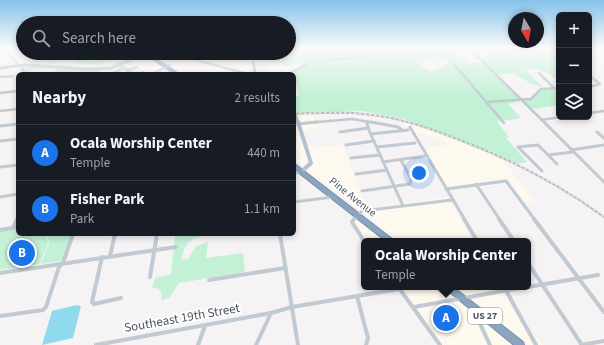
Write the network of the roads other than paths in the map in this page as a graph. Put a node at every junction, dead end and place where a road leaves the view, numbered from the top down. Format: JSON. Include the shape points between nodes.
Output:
{"nodes":[{"id":1,"x":39,"y":64,"type":"edge"},
{"id":2,"x":43,"y":64,"type":"edge"},
{"id":3,"x":125,"y":64,"type":"edge"},
{"id":4,"x":166,"y":64,"type":"edge"},
{"id":5,"x":167,"y":64,"type":"edge"},
{"id":6,"x":211,"y":64,"type":"edge"},
{"id":7,"x":306,"y":64,"type":"dead end"},
{"id":8,"x":454,"y":64,"type":"dead end"},
{"id":9,"x":485,"y":64,"type":"edge"},
{"id":10,"x":121,"y":66,"type":"junction"},
{"id":11,"x":169,"y":66,"type":"junction"},
{"id":12,"x":0,"y":67,"type":"edge"},
{"id":13,"x":137,"y":67,"type":"dead end"},
{"id":14,"x":129,"y":71,"type":"joint"},
{"id":15,"x":236,"y":71,"type":"joint"},
{"id":16,"x":113,"y":72,"type":"edge"},
{"id":17,"x":156,"y":72,"type":"edge"},
{"id":18,"x":175,"y":72,"type":"edge"},
{"id":19,"x":178,"y":72,"type":"edge"},
{"id":20,"x":240,"y":72,"type":"edge"},
{"id":21,"x":292,"y":72,"type":"edge"},
{"id":22,"x":539,"y":73,"type":"dead end"},
{"id":23,"x":13,"y":76,"type":"dead end"},
{"id":24,"x":0,"y":77,"type":"edge"},
{"id":25,"x":592,"y":77,"type":"edge"},
{"id":26,"x":592,"y":86,"type":"edge"},
{"id":27,"x":554,"y":88,"type":"joint"},
{"id":28,"x":16,"y":91,"type":"edge"},
{"id":29,"x":0,"y":93,"type":"edge"},
{"id":30,"x":522,"y":100,"type":"junction"},
{"id":31,"x":486,"y":102,"type":"junction"},
{"id":32,"x":16,"y":109,"type":"edge"},
{"id":33,"x":0,"y":110,"type":"edge"},
{"id":34,"x":604,"y":111,"type":"edge"},
{"id":35,"x":592,"y":113,"type":"edge"},
{"id":36,"x":296,"y":118,"type":"edge"},
{"id":37,"x":556,"y":118,"type":"edge"},
{"id":38,"x":541,"y":120,"type":"junction"},
{"id":39,"x":367,"y":121,"type":"junction"},
{"id":40,"x":504,"y":123,"type":"dead end"},
{"id":41,"x":16,"y":124,"type":"edge"},
{"id":42,"x":298,"y":124,"type":"junction"},
{"id":43,"x":0,"y":126,"type":"edge"},
{"id":44,"x":368,"y":128,"type":"junction"},
{"id":45,"x":402,"y":130,"type":"junction"},
{"id":46,"x":340,"y":132,"type":"dead end"},
{"id":47,"x":597,"y":132,"type":"dead end"},
{"id":48,"x":371,"y":134,"type":"junction"},
{"id":49,"x":604,"y":138,"type":"edge"},
{"id":50,"x":16,"y":139,"type":"edge"},
{"id":51,"x":0,"y":141,"type":"edge"},
{"id":52,"x":374,"y":141,"type":"junction"},
{"id":53,"x":415,"y":143,"type":"dead end"},
{"id":54,"x":346,"y":145,"type":"dead end"},
{"id":55,"x":604,"y":145,"type":"edge"},
{"id":56,"x":377,"y":147,"type":"junction"},
{"id":57,"x":572,"y":151,"type":"junction"},
{"id":58,"x":380,"y":155,"type":"junction"},
{"id":59,"x":548,"y":155,"type":"junction"},
{"id":60,"x":425,"y":156,"type":"dead end"},
{"id":61,"x":351,"y":158,"type":"dead end"},
{"id":62,"x":401,"y":160,"type":"junction"},
{"id":63,"x":383,"y":162,"type":"junction"},
{"id":64,"x":557,"y":164,"type":"dead end"},
{"id":65,"x":16,"y":165,"type":"edge"},
{"id":66,"x":296,"y":165,"type":"edge"},
{"id":67,"x":0,"y":167,"type":"edge"},
{"id":68,"x":296,"y":167,"type":"edge"},
{"id":69,"x":386,"y":170,"type":"junction"},
{"id":70,"x":302,"y":171,"type":"junction"},
{"id":71,"x":542,"y":171,"type":"dead end"},
{"id":72,"x":296,"y":173,"type":"edge"},
{"id":73,"x":356,"y":174,"type":"dead end"},
{"id":74,"x":604,"y":182,"type":"edge"},
{"id":75,"x":476,"y":184,"type":"junction"},
{"id":76,"x":394,"y":186,"type":"junction"},
{"id":77,"x":446,"y":189,"type":"junction"},
{"id":78,"x":362,"y":191,"type":"dead end"},
{"id":79,"x":16,"y":194,"type":"edge"},
{"id":80,"x":0,"y":197,"type":"edge"},
{"id":81,"x":334,"y":197,"type":"junction"},
{"id":82,"x":452,"y":200,"type":"junction"},
{"id":83,"x":296,"y":202,"type":"edge"},
{"id":84,"x":403,"y":206,"type":"junction"},
{"id":85,"x":357,"y":214,"type":"junction"},
{"id":86,"x":16,"y":222,"type":"edge"},
{"id":87,"x":16,"y":227,"type":"edge"},
{"id":88,"x":13,"y":228,"type":"junction"},
{"id":89,"x":0,"y":230,"type":"edge"},
{"id":90,"x":72,"y":236,"type":"edge"},
{"id":91,"x":115,"y":236,"type":"edge"},
{"id":92,"x":157,"y":236,"type":"edge"},
{"id":93,"x":280,"y":236,"type":"edge"},
{"id":94,"x":362,"y":238,"type":"edge"},
{"id":95,"x":386,"y":238,"type":"edge"},
{"id":96,"x":475,"y":238,"type":"edge"},
{"id":97,"x":512,"y":238,"type":"edge"},
{"id":98,"x":176,"y":246,"type":"dead end"},
{"id":99,"x":155,"y":250,"type":"junction"},
{"id":100,"x":110,"y":256,"type":"junction"},
{"id":101,"x":102,"y":257,"type":"junction"},
{"id":102,"x":63,"y":263,"type":"junction"},
{"id":103,"x":285,"y":268,"type":"junction"},
{"id":104,"x":531,"y":268,"type":"edge"},
{"id":105,"x":0,"y":273,"type":"edge"},
{"id":106,"x":598,"y":275,"type":"dead end"},
{"id":107,"x":150,"y":277,"type":"dead end"},
{"id":108,"x":579,"y":278,"type":"junction"},
{"id":109,"x":209,"y":280,"type":"dead end"},
{"id":110,"x":542,"y":284,"type":"junction"},
{"id":111,"x":531,"y":286,"type":"edge"},
{"id":112,"x":388,"y":290,"type":"edge"},
{"id":113,"x":400,"y":290,"type":"edge"},
{"id":114,"x":452,"y":290,"type":"edge"},
{"id":115,"x":500,"y":290,"type":"edge"},
{"id":116,"x":505,"y":290,"type":"edge"},
{"id":117,"x":357,"y":296,"type":"junction"},
{"id":118,"x":121,"y":298,"type":"dead end"},
{"id":119,"x":463,"y":299,"type":"junction"},
{"id":120,"x":471,"y":305,"type":"junction"},
{"id":121,"x":292,"y":307,"type":"junction"},
{"id":122,"x":414,"y":307,"type":"junction"},
{"id":123,"x":604,"y":312,"type":"edge"},
{"id":124,"x":271,"y":313,"type":"junction"},
{"id":125,"x":0,"y":316,"type":"edge"},
{"id":126,"x":205,"y":326,"type":"junction"},
{"id":127,"x":604,"y":341,"type":"edge"},
{"id":128,"x":367,"y":344,"type":"edge"},
{"id":129,"x":96,"y":345,"type":"edge"},
{"id":130,"x":198,"y":345,"type":"edge"},
{"id":131,"x":256,"y":345,"type":"edge"},
{"id":132,"x":298,"y":345,"type":"edge"},
{"id":133,"x":440,"y":345,"type":"edge"},
{"id":134,"x":490,"y":345,"type":"edge"},
{"id":135,"x":520,"y":345,"type":"edge"},
{"id":136,"x":536,"y":345,"type":"edge"},
{"id":137,"x":581,"y":345,"type":"edge"}],
"edges":[{"from":1,"to":12,"type":"main road","bridge":true},
{"from":2,"to":10,"type":"main road","bridge":true,"via":[[103,68]]},
{"from":3,"to":10,"type":"main road"},
{"from":4,"to":11,"type":"highway"},
{"from":5,"to":11,"type":"highway"},
{"from":6,"to":15,"type":"street"},
{"from":7,"to":21,"type":"street"},
{"from":8,"to":31,"type":"street"},
{"from":9,"to":30,"type":"street"},
{"from":10,"to":14,"type":"street"},
{"from":10,"to":16,"type":"street"},
{"from":11,"to":17,"type":"street"},
{"from":11,"to":18,"type":"highway"},
{"from":11,"to":19,"type":"highway"},
{"from":13,"to":14,"type":"street"},
{"from":15,"to":20,"type":"street"},
{"from":22,"to":27,"type":"street"},
{"from":23,"to":24,"type":"street"},
{"from":25,"to":26,"type":"street","via":[[600,84]]},
{"from":27,"to":30,"type":"street","via":[[541,89],[535,97]]},
{"from":28,"to":29,"type":"street"},
{"from":30,"to":31,"type":"street"},
{"from":30,"to":38,"type":"street"},
{"from":31,"to":40,"type":"street"},
{"from":32,"to":33,"type":"street"},
{"from":34,"to":35,"type":"street"},
{"from":36,"to":42,"type":"main road"},
{"from":37,"to":38,"type":"street"},
{"from":38,"to":57,"type":"street"},
{"from":39,"to":42,"type":"street","via":[[344,119]]},
{"from":39,"to":44,"type":"street"},
{"from":39,"to":45,"type":"street"},
{"from":41,"to":43,"type":"street"},
{"from":42,"to":70,"type":"main road","via":[[311,163]]},
{"from":44,"to":46,"type":"street"},
{"from":44,"to":48,"type":"street"},
{"from":45,"to":48,"type":"street"},
{"from":45,"to":77,"type":"street","via":[[409,128]]},
{"from":47,"to":49,"type":"street"},
{"from":48,"to":52,"type":"street"},
{"from":50,"to":51,"type":"street"},
{"from":52,"to":54,"type":"street"},
{"from":52,"to":56,"type":"street"},
{"from":53,"to":56,"type":"street"},
{"from":55,"to":57,"type":"street"},
{"from":56,"to":58,"type":"street"},
{"from":57,"to":59,"type":"street"},
{"from":57,"to":74,"type":"street"},
{"from":58,"to":61,"type":"street"},
{"from":58,"to":63,"type":"street"},
{"from":59,"to":64,"type":"street"},
{"from":59,"to":71,"type":"street","via":[[538,145],[518,147]]},
{"from":60,"to":62,"type":"street"},
{"from":62,"to":63,"type":"street"},
{"from":62,"to":76,"type":"street","via":[[411,182]]},
{"from":63,"to":69,"type":"street"},
{"from":65,"to":67,"type":"street"},
{"from":66,"to":70,"type":"highway","name":"Pine Avenue"},
{"from":68,"to":70,"type":"highway","name":"Pine Avenue"},
{"from":69,"to":73,"type":"street"},
{"from":69,"to":76,"type":"street"},
{"from":70,"to":72,"type":"street"},
{"from":70,"to":81,"type":"highway","name":"Pine Avenue"},
{"from":75,"to":77,"type":"street"},
{"from":75,"to":97,"type":"street"},
{"from":75,"to":108,"type":"street","via":[[506,181]]},
{"from":76,"to":78,"type":"street"},
{"from":76,"to":84,"type":"street"},
{"from":77,"to":82,"type":"street"},
{"from":79,"to":80,"type":"street"},
{"from":81,"to":83,"type":"street"},
{"from":81,"to":85,"type":"highway","name":"Pine Avenue"},
{"from":82,"to":84,"type":"street"},
{"from":82,"to":96,"type":"street"},
{"from":84,"to":85,"type":"street","via":[[362,211]]},
{"from":85,"to":94,"type":"street","via":[[352,224]]},
{"from":85,"to":95,"type":"highway","name":"Pine Avenue"},
{"from":86,"to":88,"type":"street"},
{"from":87,"to":88,"type":"street"},
{"from":88,"to":89,"type":"street"},
{"from":90,"to":102,"type":"street"},
{"from":91,"to":100,"type":"street"},
{"from":92,"to":99,"type":"street"},
{"from":93,"to":103,"type":"street"},
{"from":98,"to":99,"type":"street"},
{"from":99,"to":100,"type":"street"},
{"from":99,"to":107,"type":"street"},
{"from":100,"to":101,"type":"street"},
{"from":101,"to":102,"type":"street"},
{"from":101,"to":118,"type":"street","via":[[92,302],[94,304]]},
{"from":102,"to":105,"type":"street"},
{"from":102,"to":125,"type":"street","via":[[59,267],[43,310]]},
{"from":103,"to":109,"type":"street"},
{"from":103,"to":121,"type":"street"},
{"from":104,"to":110,"type":"street"},
{"from":106,"to":108,"type":"street"},
{"from":108,"to":110,"type":"street"},
{"from":108,"to":123,"type":"street"},
{"from":110,"to":111,"type":"street"},
{"from":110,"to":137,"type":"street"},
{"from":112,"to":117,"type":"street"},
{"from":113,"to":122,"type":"street"},
{"from":114,"to":119,"type":"highway","number":"US 27"},
{"from":115,"to":119,"type":"street"},
{"from":116,"to":136,"type":"street"},
{"from":117,"to":121,"type":"street"},
{"from":117,"to":128,"type":"street"},
{"from":119,"to":120,"type":"highway","number":"US 27"},
{"from":119,"to":122,"type":"street"},
{"from":120,"to":134,"type":"street"},
{"from":120,"to":135,"type":"highway","number":"US 27"},
{"from":121,"to":124,"type":"street","name":"Southeast 19th Street"},
{"from":121,"to":132,"type":"street"},
{"from":122,"to":133,"type":"street"},
{"from":124,"to":126,"type":"street","name":"Southeast 19th Street"},
{"from":124,"to":131,"type":"street"},
{"from":126,"to":129,"type":"street","name":"Southeast 19th Street"},
{"from":126,"to":130,"type":"street"},
{"from":127,"to":137,"type":"street"}]}
